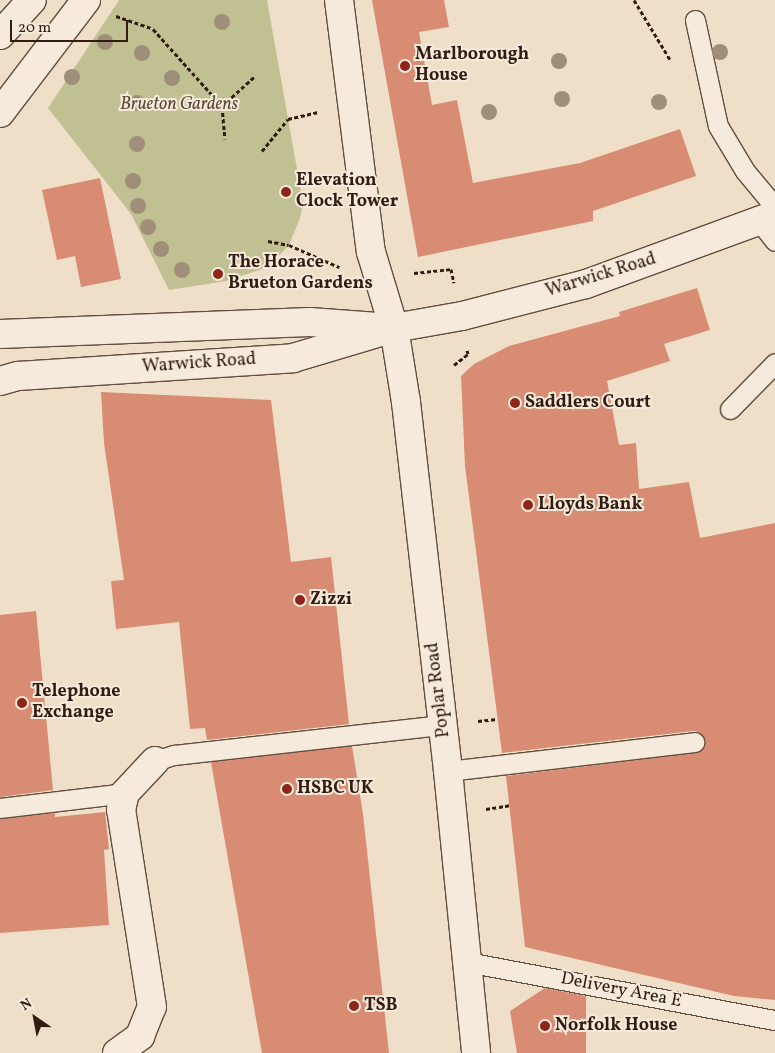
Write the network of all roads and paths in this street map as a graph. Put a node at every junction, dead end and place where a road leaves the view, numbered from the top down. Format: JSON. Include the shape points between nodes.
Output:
{"nodes":[{"id":1,"x":32,"y":0,"type":"edge"},
{"id":2,"x":339,"y":0,"type":"edge"},
{"id":3,"x":97,"y":7,"type":"edge"},
{"id":4,"x":695,"y":20,"type":"dead end"},
{"id":5,"x":0,"y":35,"type":"edge"},
{"id":6,"x":254,"y":77,"type":"dead end"},
{"id":7,"x":222,"y":106,"type":"junction"},
{"id":8,"x":0,"y":113,"type":"edge"},
{"id":9,"x":288,"y":119,"type":"dead end"},
{"id":10,"x":225,"y":139,"type":"dead end"},
{"id":11,"x":262,"y":151,"type":"dead end"},
{"id":12,"x":771,"y":221,"type":"edge"},
{"id":13,"x":268,"y":241,"type":"dead end"},
{"id":14,"x":289,"y":245,"type":"dead end"},
{"id":15,"x":394,"y":328,"type":"junction"},
{"id":16,"x":7,"y":331,"type":"edge"},
{"id":17,"x":775,"y":363,"type":"edge"},
{"id":18,"x":0,"y":381,"type":"edge"},
{"id":19,"x":730,"y":409,"type":"dead end"},
{"id":20,"x":442,"y":725,"type":"junction"},
{"id":21,"x":694,"y":742,"type":"dead end"},
{"id":22,"x":155,"y":761,"type":"joint"},
{"id":23,"x":448,"y":771,"type":"junction"},
{"id":24,"x":125,"y":792,"type":"junction"},
{"id":25,"x":510,"y":805,"type":"dead end"},
{"id":26,"x":0,"y":808,"type":"edge"},
{"id":27,"x":481,"y":810,"type":"dead end"},
{"id":28,"x":468,"y":962,"type":"junction"},
{"id":29,"x":775,"y":1020,"type":"edge"},
{"id":30,"x":117,"y":1053,"type":"edge"},
{"id":31,"x":476,"y":1053,"type":"edge"}],
"edges":[{"from":1,"to":5,"type":"street"},
{"from":2,"to":15,"type":"street","via":[[372,252]]},
{"from":3,"to":7,"type":"path","via":[[153,29]]},
{"from":3,"to":8,"type":"street"},
{"from":4,"to":12,"type":"lane","via":[[718,126]]},
{"from":6,"to":7,"type":"path"},
{"from":7,"to":10,"type":"path"},
{"from":9,"to":11,"type":"path"},
{"from":12,"to":15,"type":"street","name":"Warwick Road","via":[[586,284],[462,316]]},
{"from":13,"to":14,"type":"path"},
{"from":15,"to":16,"type":"street","name":"Warwick Road","via":[[310,322]]},
{"from":15,"to":18,"type":"street","name":"Warwick Road","via":[[292,358],[18,376]]},
{"from":15,"to":20,"type":"street","name":"Poplar Road","via":[[406,402]]},
{"from":17,"to":19,"type":"lane"},
{"from":20,"to":22,"type":"lane","via":[[174,755]]},
{"from":20,"to":23,"type":"street","name":"Poplar Road"},
{"from":21,"to":23,"type":"lane"},
{"from":22,"to":24,"type":"street"},
{"from":23,"to":28,"type":"street","name":"Poplar Road"},
{"from":24,"to":26,"type":"lane"},
{"from":24,"to":30,"type":"street","via":[[121,810],[152,1007],[140,1036]]},
{"from":25,"to":27,"type":"path"},
{"from":28,"to":29,"type":"lane","name":"Delivery Area E"},
{"from":28,"to":31,"type":"street","name":"Poplar Road"}]}
